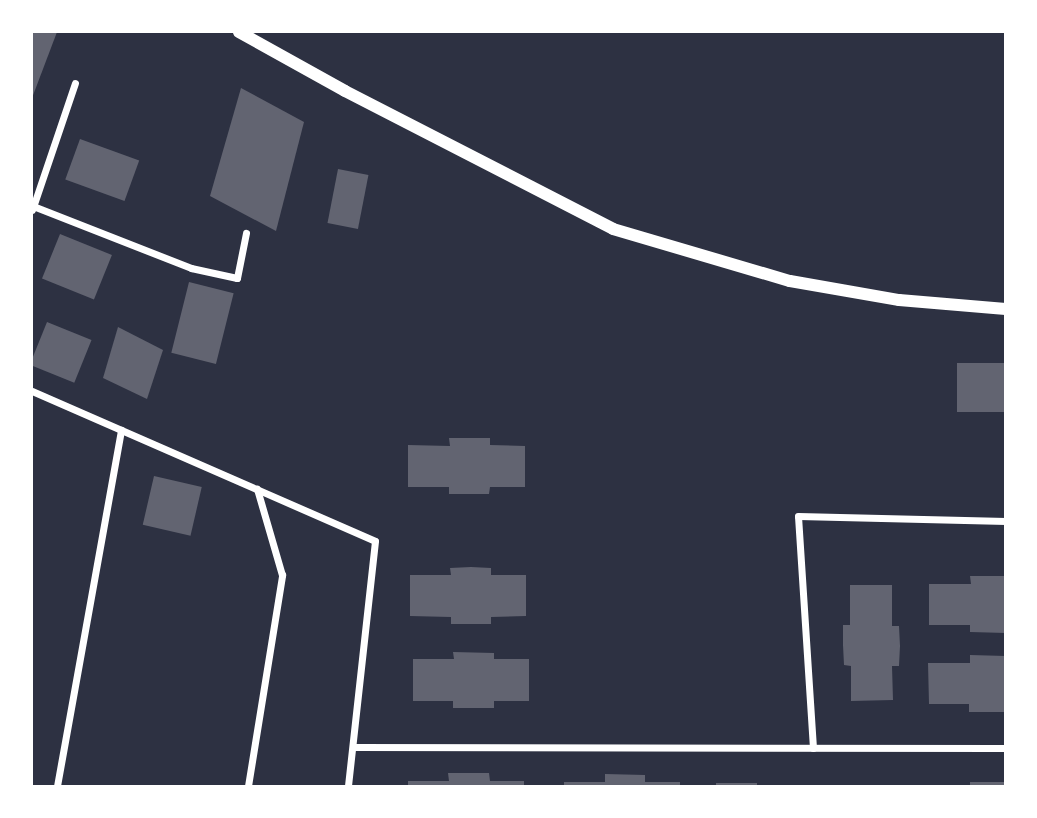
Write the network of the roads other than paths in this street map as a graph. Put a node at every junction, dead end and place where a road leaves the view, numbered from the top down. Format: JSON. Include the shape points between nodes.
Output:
{"nodes":[{"id":1,"x":239,"y":32,"type":"edge"},
{"id":2,"x":75,"y":83,"type":"dead end"},
{"id":3,"x":32,"y":209,"type":"edge"},
{"id":4,"x":246,"y":233,"type":"dead end"},
{"id":5,"x":1006,"y":309,"type":"edge"},
{"id":6,"x":32,"y":391,"type":"edge"},
{"id":7,"x":121,"y":430,"type":"junction"},
{"id":8,"x":257,"y":489,"type":"junction"},
{"id":9,"x":1006,"y":521,"type":"edge"},
{"id":10,"x":353,"y":747,"type":"junction"},
{"id":11,"x":813,"y":748,"type":"junction"},
{"id":12,"x":1006,"y":748,"type":"edge"},
{"id":13,"x":57,"y":786,"type":"edge"},
{"id":14,"x":248,"y":786,"type":"edge"},
{"id":15,"x":348,"y":786,"type":"edge"}],
"edges":[{"from":1,"to":5,"type":"street","via":[[612,229],[790,281],[899,300]]},
{"from":2,"to":3,"type":"street"},
{"from":3,"to":4,"type":"street","via":[[191,268],[237,278]]},
{"from":6,"to":7,"type":"street"},
{"from":7,"to":8,"type":"street"},
{"from":7,"to":13,"type":"street"},
{"from":8,"to":10,"type":"street","via":[[375,541]]},
{"from":8,"to":14,"type":"street","via":[[282,575]]},
{"from":9,"to":11,"type":"street","via":[[798,516]]},
{"from":10,"to":11,"type":"street"},
{"from":10,"to":15,"type":"street"},
{"from":11,"to":12,"type":"street"}]}
